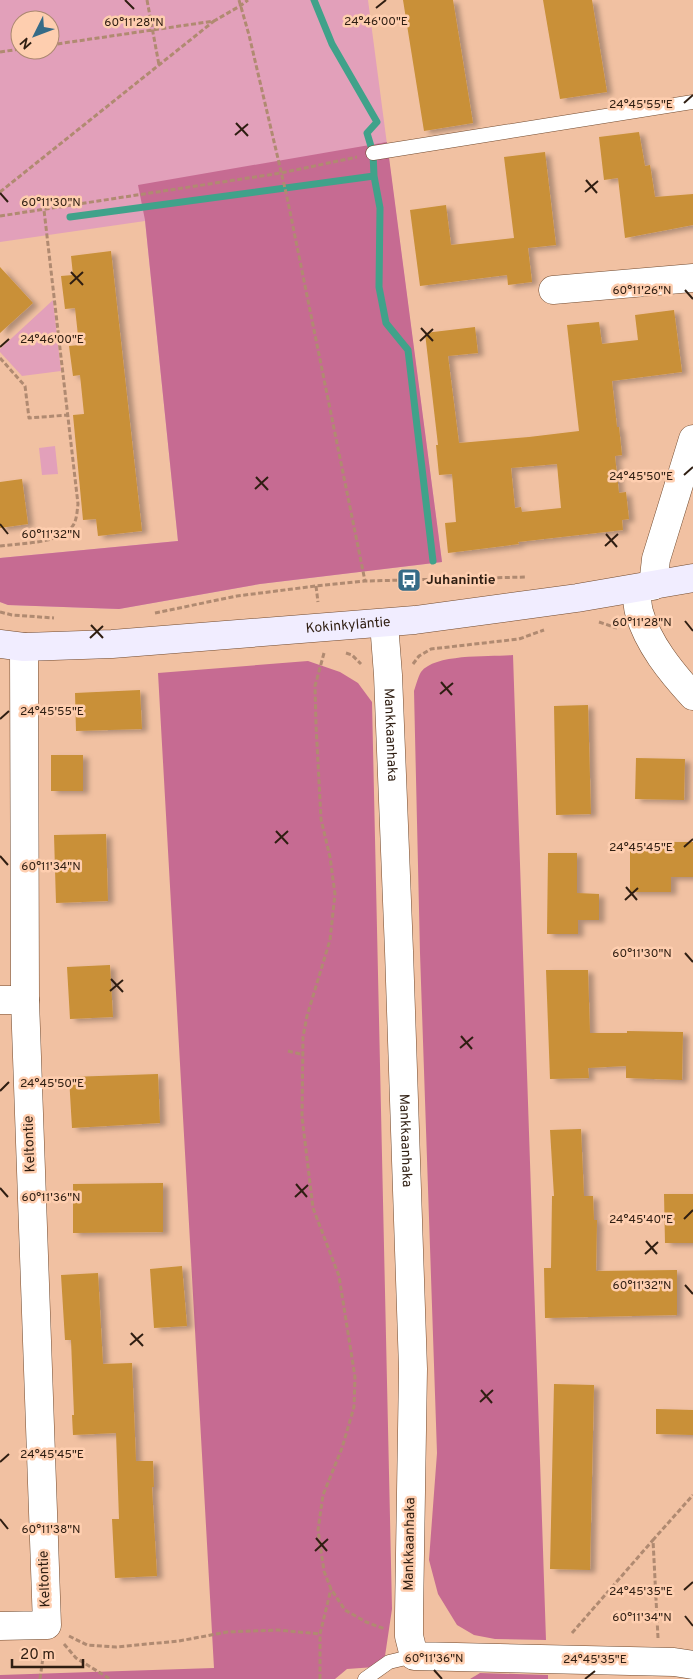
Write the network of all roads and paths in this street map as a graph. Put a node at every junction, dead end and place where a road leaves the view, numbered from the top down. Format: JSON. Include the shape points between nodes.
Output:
{"nodes":[{"id":1,"x":147,"y":0,"type":"edge"},
{"id":2,"x":239,"y":0,"type":"edge"},
{"id":3,"x":248,"y":0,"type":"edge"},
{"id":4,"x":240,"y":6,"type":"junction"},
{"id":5,"x":214,"y":21,"type":"junction"},
{"id":6,"x":153,"y":30,"type":"junction"},
{"id":7,"x":60,"y":44,"type":"edge"},
{"id":8,"x":159,"y":65,"type":"junction"},
{"id":9,"x":693,"y":102,"type":"edge"},
{"id":10,"x":373,"y":153,"type":"joint"},
{"id":11,"x":281,"y":173,"type":"junction"},
{"id":12,"x":0,"y":192,"type":"edge"},
{"id":13,"x":44,"y":210,"type":"junction"},
{"id":14,"x":0,"y":216,"type":"edge"},
{"id":15,"x":693,"y":278,"type":"edge"},
{"id":16,"x":554,"y":290,"type":"dead end"},
{"id":17,"x":0,"y":358,"type":"edge"},
{"id":18,"x":68,"y":415,"type":"junction"},
{"id":19,"x":693,"y":439,"type":"edge"},
{"id":20,"x":0,"y":546,"type":"edge"},
{"id":21,"x":534,"y":577,"type":"dead end"},
{"id":22,"x":693,"y":578,"type":"edge"},
{"id":23,"x":365,"y":581,"type":"junction"},
{"id":24,"x":645,"y":587,"type":"junction"},
{"id":25,"x":0,"y":612,"type":"edge"},
{"id":26,"x":148,"y":614,"type":"dead end"},
{"id":27,"x":62,"y":619,"type":"dead end"},
{"id":28,"x":384,"y":623,"type":"junction"},
{"id":29,"x":592,"y":623,"type":"dead end"},
{"id":30,"x":552,"y":627,"type":"dead end"},
{"id":31,"x":623,"y":632,"type":"dead end"},
{"id":32,"x":12,"y":646,"type":"edge"},
{"id":33,"x":324,"y":652,"type":"dead end"},
{"id":34,"x":388,"y":675,"type":"junction"},
{"id":35,"x":693,"y":696,"type":"edge"},
{"id":36,"x":12,"y":1000,"type":"edge"},
{"id":37,"x":288,"y":1051,"type":"dead end"},
{"id":38,"x":304,"y":1055,"type":"junction"},
{"id":39,"x":693,"y":1495,"type":"edge"},
{"id":40,"x":653,"y":1540,"type":"junction"},
{"id":41,"x":330,"y":1589,"type":"junction"},
{"id":42,"x":47,"y":1625,"type":"junction"},
{"id":43,"x":0,"y":1626,"type":"edge"},
{"id":44,"x":320,"y":1634,"type":"junction"},
{"id":45,"x":658,"y":1639,"type":"dead end"},
{"id":46,"x":412,"y":1646,"type":"junction"},
{"id":47,"x":550,"y":1658,"type":"junction"},
{"id":48,"x":693,"y":1665,"type":"edge"},
{"id":49,"x":110,"y":1679,"type":"edge"},
{"id":50,"x":320,"y":1679,"type":"edge"},
{"id":51,"x":365,"y":1679,"type":"edge"}],
"edges":[{"from":1,"to":6,"type":"path"},
{"from":2,"to":4,"type":"path"},
{"from":3,"to":4,"type":"path"},
{"from":4,"to":5,"type":"path"},
{"from":4,"to":11,"type":"path"},
{"from":5,"to":6,"type":"path"},
{"from":5,"to":8,"type":"path"},
{"from":6,"to":7,"type":"path"},
{"from":6,"to":8,"type":"path"},
{"from":8,"to":12,"type":"path"},
{"from":9,"to":10,"type":"lane"},
{"from":10,"to":11,"type":"path"},
{"from":11,"to":13,"type":"path"},
{"from":11,"to":23,"type":"path"},
{"from":13,"to":14,"type":"path"},
{"from":13,"to":18,"type":"path"},
{"from":15,"to":16,"type":"street"},
{"from":17,"to":18,"type":"path","via":[[25,386],[29,418]]},
{"from":18,"to":20,"type":"path","via":[[78,504],[73,526],[52,539]]},
{"from":19,"to":24,"type":"street"},
{"from":21,"to":23,"type":"path"},
{"from":22,"to":24,"type":"main road","name":"Kokinkyläntie"},
{"from":23,"to":26,"type":"path","via":[[237,596]]},
{"from":24,"to":28,"type":"main road","name":"Kokinkyläntie"},
{"from":24,"to":35,"type":"street","via":[[638,611],[646,630],[671,670]]},
{"from":25,"to":27,"type":"path"},
{"from":28,"to":32,"type":"main road","name":"Kokinkyläntie","via":[[121,643]]},
{"from":28,"to":34,"type":"street","name":"Mankkaanhaka"},
{"from":29,"to":31,"type":"path","via":[[602,622]]},
{"from":30,"to":34,"type":"path","via":[[518,639],[431,649],[419,656],[406,673]]},
{"from":32,"to":36,"type":"street","name":"Keltontie"},
{"from":33,"to":38,"type":"path","via":[[315,686],[316,725],[321,819],[335,894],[330,940],[307,1016]]},
{"from":34,"to":46,"type":"street","name":"Mankkaanhaka","via":[[413,1369]]},
{"from":36,"to":42,"type":"street","name":"Keltontie"},
{"from":37,"to":38,"type":"path"},
{"from":38,"to":41,"type":"path","via":[[302,1117],[313,1208],[339,1276],[355,1377],[354,1407],[323,1495],[318,1530]]},
{"from":39,"to":40,"type":"path"},
{"from":40,"to":45,"type":"path"},
{"from":40,"to":47,"type":"path"},
{"from":41,"to":44,"type":"path"},
{"from":41,"to":46,"type":"path","via":[[345,1610]]},
{"from":42,"to":43,"type":"street","name":"Keltontie"},
{"from":42,"to":44,"type":"path","via":[[87,1645],[116,1647],[227,1632],[278,1630]]},
{"from":42,"to":49,"type":"path","via":[[76,1658]]},
{"from":44,"to":50,"type":"path"},
{"from":46,"to":47,"type":"street"},
{"from":46,"to":51,"type":"lane"},
{"from":47,"to":48,"type":"street"}]}
